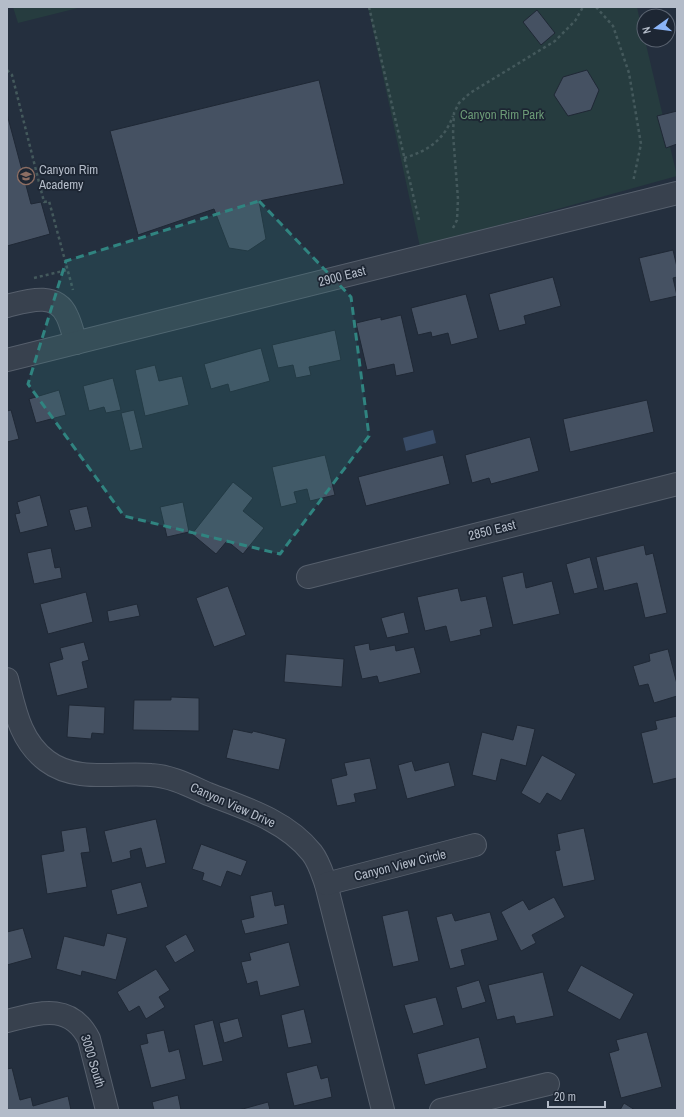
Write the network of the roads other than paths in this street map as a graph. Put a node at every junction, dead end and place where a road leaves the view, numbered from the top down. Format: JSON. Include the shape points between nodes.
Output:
{"nodes":[{"id":1,"x":677,"y":193,"type":"edge"},
{"id":2,"x":7,"y":306,"type":"edge"},
{"id":3,"x":76,"y":343,"type":"junction"},
{"id":4,"x":7,"y":360,"type":"edge"},
{"id":5,"x":677,"y":484,"type":"edge"},
{"id":6,"x":308,"y":576,"type":"dead end"},
{"id":7,"x":7,"y":679,"type":"edge"},
{"id":8,"x":475,"y":846,"type":"dead end"},
{"id":9,"x":326,"y":884,"type":"junction"},
{"id":10,"x":7,"y":1021,"type":"edge"},
{"id":11,"x":548,"y":1084,"type":"dead end"},
{"id":12,"x":107,"y":1110,"type":"edge"},
{"id":13,"x":383,"y":1110,"type":"edge"},
{"id":14,"x":441,"y":1110,"type":"edge"}],
"edges":[{"from":1,"to":3,"type":"street","name":"2900 East"},
{"from":2,"to":3,"type":"street","via":[[42,299],[54,302],[66,314]]},
{"from":3,"to":4,"type":"street","name":"2900 East"},
{"from":5,"to":6,"type":"street","name":"2850 East"},
{"from":7,"to":9,"type":"street","name":"Canyon View Drive","via":[[21,729],[38,753],[49,762],[75,774],[138,774],[166,777],[262,815],[292,834],[313,854]]},
{"from":8,"to":9,"type":"street","name":"Canyon View Circle"},
{"from":9,"to":13,"type":"street","name":"Canyon View Drive"},
{"from":10,"to":12,"type":"street","name":"3000 South","via":[[40,1013],[52,1013],[70,1017],[78,1023],[88,1039]]},
{"from":11,"to":14,"type":"street"}]}
